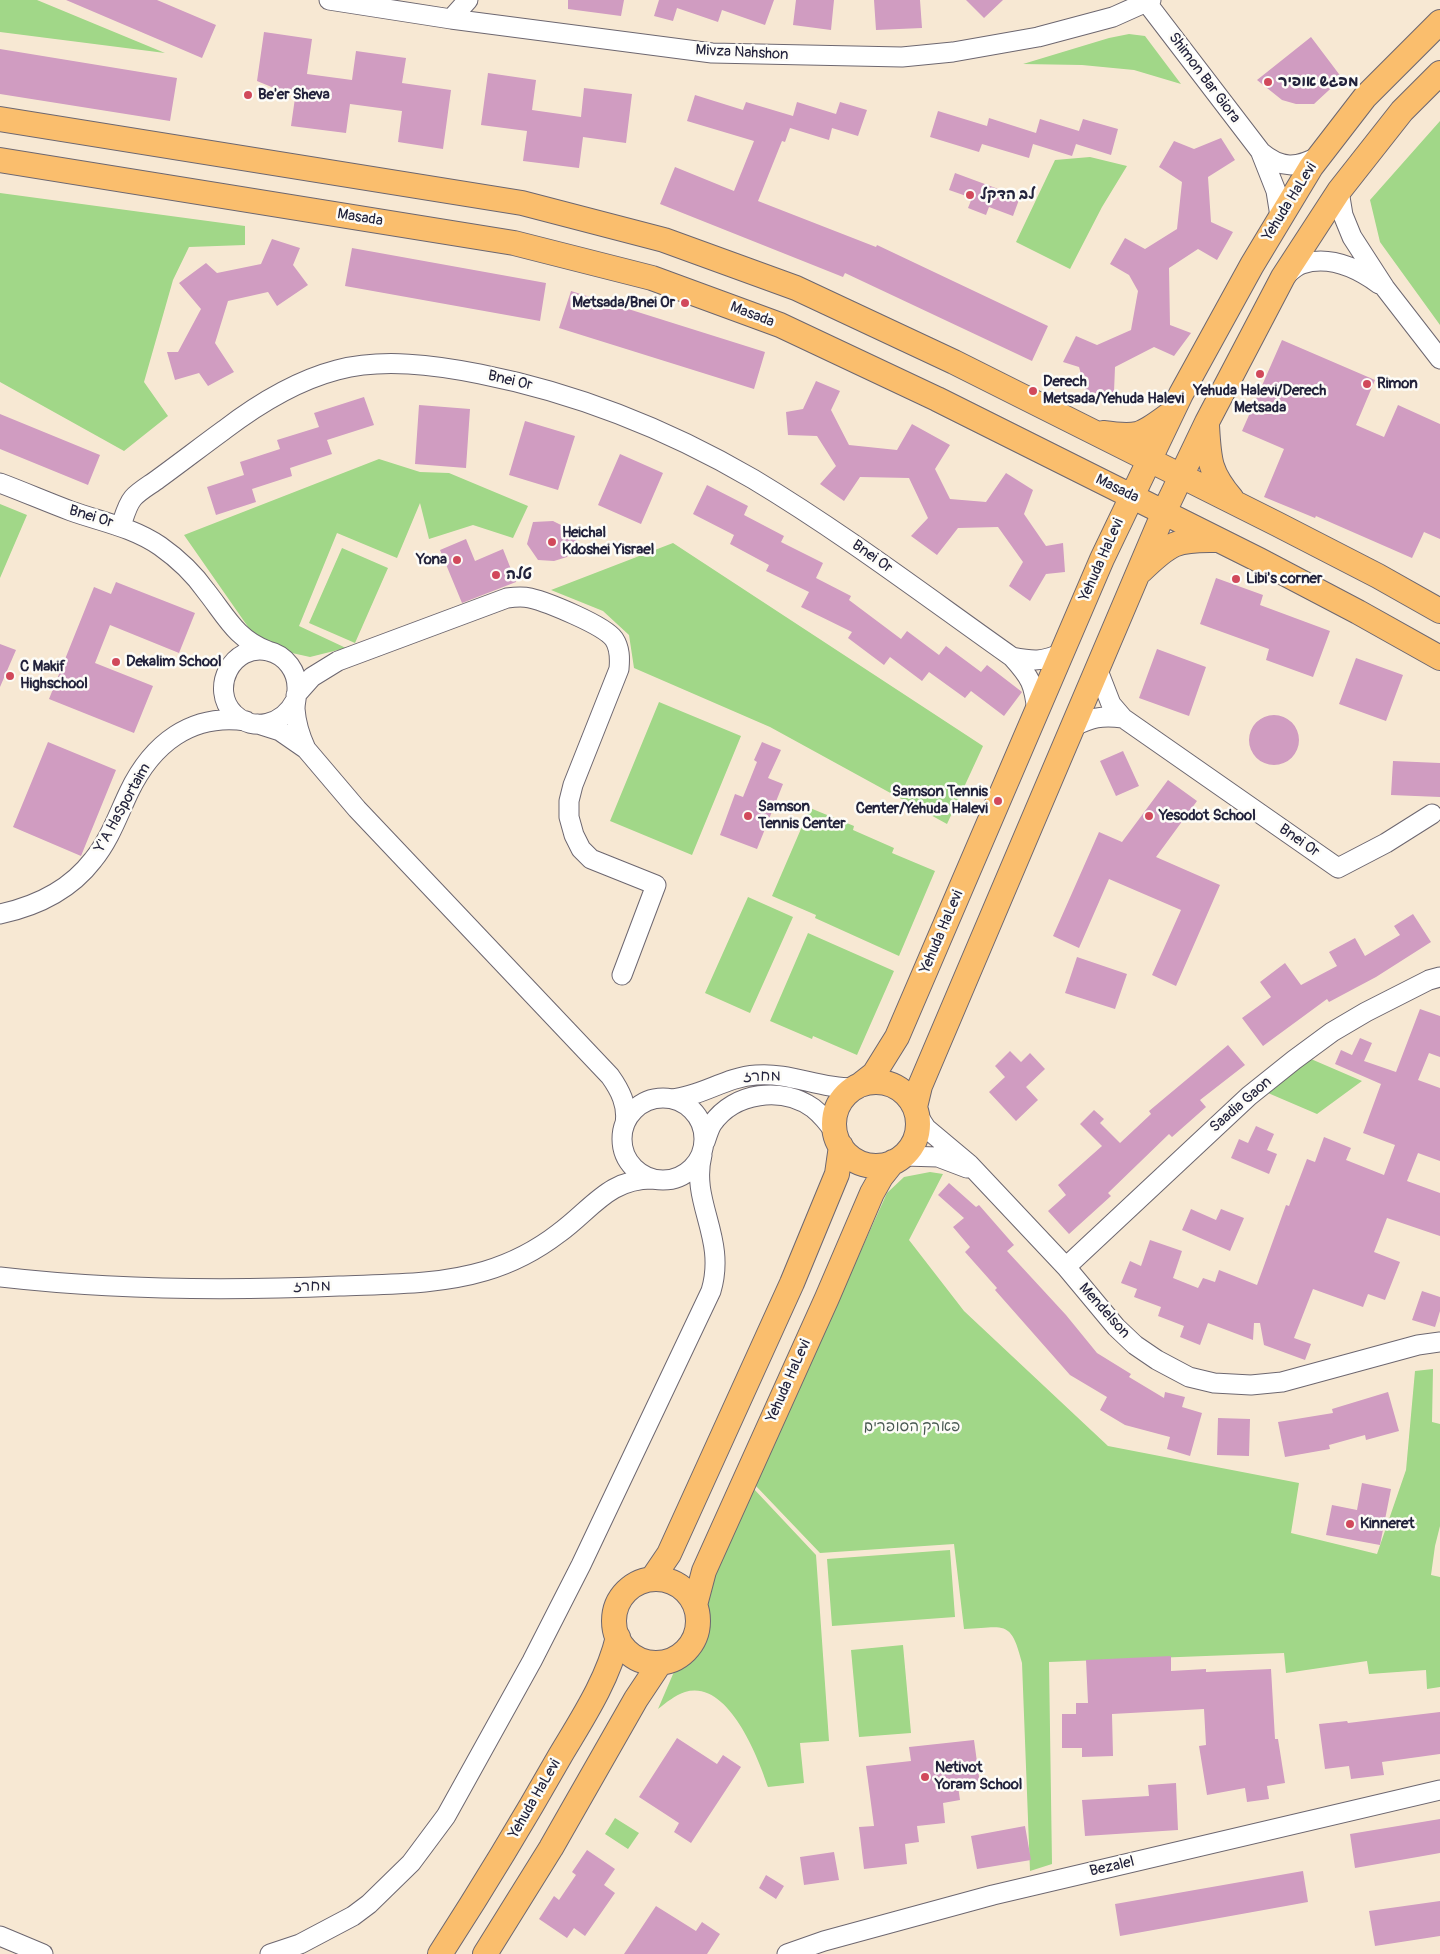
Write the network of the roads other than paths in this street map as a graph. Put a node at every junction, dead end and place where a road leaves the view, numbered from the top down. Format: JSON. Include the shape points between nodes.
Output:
{"nodes":[{"id":1,"x":329,"y":0,"type":"edge"},
{"id":2,"x":468,"y":0,"type":"edge"},
{"id":3,"x":1149,"y":2,"type":"edge"},
{"id":4,"x":451,"y":19,"type":"junction"},
{"id":5,"x":1440,"y":22,"type":"edge"},
{"id":6,"x":1440,"y":73,"type":"edge"},
{"id":7,"x":0,"y":119,"type":"edge"},
{"id":8,"x":1261,"y":152,"type":"junction"},
{"id":9,"x":1319,"y":156,"type":"junction"},
{"id":10,"x":0,"y":160,"type":"edge"},
{"id":11,"x":1339,"y":191,"type":"junction"},
{"id":12,"x":1280,"y":216,"type":"junction"},
{"id":13,"x":1283,"y":277,"type":"junction"},
{"id":14,"x":1385,"y":288,"type":"junction"},
{"id":15,"x":1440,"y":359,"type":"edge"},
{"id":16,"x":1172,"y":412,"type":"junction"},
{"id":17,"x":1207,"y":422,"type":"junction"},
{"id":18,"x":1091,"y":431,"type":"junction"},
{"id":19,"x":1149,"y":460,"type":"junction"},
{"id":20,"x":1181,"y":476,"type":"junction"},
{"id":21,"x":0,"y":482,"type":"edge"},
{"id":22,"x":1131,"y":496,"type":"junction"},
{"id":23,"x":1235,"y":503,"type":"junction"},
{"id":24,"x":1164,"y":512,"type":"junction"},
{"id":25,"x":121,"y":526,"type":"junction"},
{"id":26,"x":1220,"y":540,"type":"junction"},
{"id":27,"x":1138,"y":573,"type":"junction"},
{"id":28,"x":1440,"y":611,"type":"edge"},
{"id":29,"x":226,"y":620,"type":"junction"},
{"id":30,"x":274,"y":653,"type":"junction"},
{"id":31,"x":1062,"y":653,"type":"junction"},
{"id":32,"x":1012,"y":657,"type":"junction"},
{"id":33,"x":1440,"y":658,"type":"edge"},
{"id":34,"x":338,"y":662,"type":"junction"},
{"id":35,"x":1097,"y":668,"type":"junction"},
{"id":36,"x":226,"y":673,"type":"junction"},
{"id":37,"x":296,"y":698,"type":"junction"},
{"id":38,"x":1037,"y":712,"type":"junction"},
{"id":39,"x":1122,"y":718,"type":"junction"},
{"id":40,"x":252,"y":723,"type":"junction"},
{"id":41,"x":192,"y":725,"type":"junction"},
{"id":42,"x":1072,"y":727,"type":"junction"},
{"id":43,"x":306,"y":749,"type":"junction"},
{"id":44,"x":1432,"y":814,"type":"dead end"},
{"id":45,"x":0,"y":914,"type":"edge"},
{"id":46,"x":622,"y":975,"type":"dead end"},
{"id":47,"x":1440,"y":977,"type":"edge"},
{"id":48,"x":610,"y":1076,"type":"junction"},
{"id":49,"x":857,"y":1087,"type":"junction"},
{"id":50,"x":666,"y":1098,"type":"junction"},
{"id":51,"x":916,"y":1110,"type":"junction"},
{"id":52,"x":625,"y":1124,"type":"junction"},
{"id":53,"x":838,"y":1140,"type":"junction"},
{"id":54,"x":622,"y":1143,"type":"junction"},
{"id":55,"x":703,"y":1148,"type":"junction"},
{"id":56,"x":898,"y":1159,"type":"junction"},
{"id":57,"x":979,"y":1174,"type":"junction"},
{"id":58,"x":657,"y":1180,"type":"junction"},
{"id":59,"x":600,"y":1197,"type":"junction"},
{"id":60,"x":706,"y":1213,"type":"junction"},
{"id":61,"x":1066,"y":1267,"type":"junction"},
{"id":62,"x":0,"y":1277,"type":"edge"},
{"id":63,"x":1440,"y":1342,"type":"edge"},
{"id":64,"x":652,"y":1579,"type":"junction"},
{"id":65,"x":695,"y":1605,"type":"junction"},
{"id":66,"x":618,"y":1637,"type":"junction"},
{"id":67,"x":660,"y":1663,"type":"junction"},
{"id":68,"x":1440,"y":1790,"type":"edge"},
{"id":69,"x":0,"y":1936,"type":"edge"},
{"id":70,"x":43,"y":1954,"type":"edge"},
{"id":71,"x":270,"y":1954,"type":"edge"},
{"id":72,"x":440,"y":1954,"type":"edge"},
{"id":73,"x":485,"y":1954,"type":"edge"},
{"id":74,"x":787,"y":1954,"type":"edge"}],
"edges":[{"from":1,"to":4,"type":"street","name":"Mivza Nahshon"},
{"from":2,"to":4,"type":"street"},
{"from":3,"to":4,"type":"street","name":"Mivza Nahshon","via":[[1113,17],[1038,36],[953,52],[902,57],[712,53]]},
{"from":3,"to":8,"type":"street","name":"Shimon Bar Giora"},
{"from":5,"to":9,"type":"main road","name":"Yehuda HaLevi","via":[[1365,97]]},
{"from":6,"to":11,"type":"main road","via":[[1402,111]]},
{"from":7,"to":18,"type":"main road","via":[[522,203],[664,240],[796,288]]},
{"from":8,"to":9,"type":"street","name":"Shimon Bar Giora","via":[[1280,165],[1301,164]]},
{"from":8,"to":12,"type":"street","name":"Shimon Bar Giora","via":[[1276,191]]},
{"from":9,"to":12,"type":"main road","name":"Yehuda HaLevi"},
{"from":10,"to":22,"type":"main road","name":"Masada","via":[[514,243],[652,278],[780,325]]},
{"from":11,"to":13,"type":"main road"},
{"from":11,"to":14,"type":"street","via":[[1346,226]]},
{"from":12,"to":16,"type":"main road","name":"Yehuda HaLevi"},
{"from":13,"to":14,"type":"street","via":[[1300,264],[1319,260],[1339,262],[1363,272]]},
{"from":13,"to":17,"type":"main road"},
{"from":14,"to":15,"type":"street"},
{"from":16,"to":18,"type":"main road","via":[[1147,431],[1130,436]]},
{"from":16,"to":19,"type":"main road","name":"Yehuda HaLevi"},
{"from":17,"to":20,"type":"main road"},
{"from":17,"to":23,"type":"main road","via":[[1210,466],[1219,484]]},
{"from":18,"to":19,"type":"main road"},
{"from":19,"to":20,"type":"main road"},
{"from":19,"to":22,"type":"main road","name":"Yehuda HaLevi"},
{"from":20,"to":23,"type":"main road"},
{"from":20,"to":24,"type":"main road"},
{"from":21,"to":25,"type":"street","name":"Bnei Or","via":[[59,507]]},
{"from":22,"to":24,"type":"main road","name":"Masada"},
{"from":22,"to":31,"type":"main road","name":"Yehuda HaLevi"},
{"from":23,"to":28,"type":"main road"},
{"from":24,"to":26,"type":"main road","name":"Masada"},
{"from":24,"to":27,"type":"main road"},
{"from":25,"to":29,"type":"street","via":[[159,545],[183,565],[206,590]]},
{"from":25,"to":32,"type":"street","name":"Bnei Or","via":[[134,497],[241,417],[304,381],[368,364],[454,369],[556,392],[638,422],[697,450],[752,479],[839,534]]},
{"from":26,"to":27,"type":"main road","via":[[1176,543],[1158,554]]},
{"from":26,"to":33,"type":"main road","name":"Masada"},
{"from":27,"to":35,"type":"main road"},
{"from":29,"to":30,"type":"street","via":[[244,637]]},
{"from":29,"to":36,"type":"street","via":[[231,644]]},
{"from":30,"to":34,"type":"street","via":[[308,663]]},
{"from":30,"to":36,"type":"street","via":[[257,650],[246,653],[236,659]]},
{"from":30,"to":37,"type":"street","via":[[288,663],[294,673]]},
{"from":31,"to":32,"type":"street","name":"Bnei Or","via":[[1046,660]]},
{"from":31,"to":38,"type":"main road","name":"Yehuda HaLevi"},
{"from":32,"to":38,"type":"street","name":"Bnei Or","via":[[1028,676]]},
{"from":34,"to":37,"type":"street","via":[[312,678]]},
{"from":34,"to":46,"type":"street","via":[[514,597],[534,599],[594,623],[609,633],[617,645],[619,669],[573,785],[569,813],[577,843],[587,856],[656,885]]},
{"from":35,"to":39,"type":"street","name":"Bnei Or","via":[[1111,704]]},
{"from":35,"to":42,"type":"main road"},
{"from":36,"to":40,"type":"street","via":[[223,691],[226,702],[236,715]]},
{"from":36,"to":41,"type":"street","via":[[212,705]]},
{"from":37,"to":40,"type":"street","via":[[280,719]]},
{"from":37,"to":43,"type":"street","via":[[299,730]]},
{"from":38,"to":49,"type":"main road","name":"Yehuda HaLevi","via":[[897,1037],[874,1074]]},
{"from":39,"to":42,"type":"street","via":[[1106,716]]},
{"from":39,"to":44,"type":"street","name":"Bnei Or","via":[[1338,868]]},
{"from":40,"to":41,"type":"street","via":[[214,720]]},
{"from":40,"to":43,"type":"street","via":[[280,731]]},
{"from":41,"to":45,"type":"street","name":"Y'A HaSportaim","via":[[166,743],[146,764],[107,839],[80,875],[47,898]]},
{"from":42,"to":51,"type":"main road","via":[[920,1086]]},
{"from":43,"to":48,"type":"street","via":[[357,809]]},
{"from":47,"to":61,"type":"street","name":"Saadia Gaon","via":[[1366,1012],[1294,1060],[1249,1096]]},
{"from":48,"to":50,"type":"street","via":[[632,1090]]},
{"from":48,"to":52,"type":"street","via":[[624,1101]]},
{"from":49,"to":50,"type":"street","name":"מחרז","via":[[831,1088],[778,1075],[755,1075],[724,1082],[691,1096]]},
{"from":49,"to":51,"type":"main road","via":[[879,1082],[892,1085],[904,1092]]},
{"from":49,"to":53,"type":"main road","via":[[844,1097],[838,1108],[834,1121]]},
{"from":50,"to":52,"type":"street","via":[[641,1104]]},
{"from":50,"to":55,"type":"street","via":[[684,1104],[694,1112],[703,1129]]},
{"from":51,"to":56,"type":"main road","via":[[917,1133],[912,1146]]},
{"from":51,"to":57,"type":"street","name":"Mendelson","via":[[926,1128]]},
{"from":52,"to":54,"type":"street"},
{"from":53,"to":55,"type":"street","name":"מחרז","via":[[825,1119],[812,1108],[798,1100],[766,1095],[751,1097],[723,1112],[712,1124]]},
{"from":53,"to":56,"type":"main road","via":[[849,1156],[861,1162],[874,1166]]},
{"from":53,"to":64,"type":"main road","via":[[837,1174],[792,1283],[669,1554]]},
{"from":54,"to":58,"type":"street","via":[[632,1166]]},
{"from":54,"to":59,"type":"street","name":"מחרז","via":[[617,1168]]},
{"from":55,"to":58,"type":"street","via":[[695,1166],[685,1174]]},
{"from":55,"to":60,"type":"street","via":[[699,1185]]},
{"from":56,"to":57,"type":"street","name":"Mendelson","via":[[938,1157]]},
{"from":56,"to":65,"type":"main road","name":"Yehuda HaLevi","via":[[881,1177],[872,1193],[704,1571]]},
{"from":57,"to":61,"type":"street","name":"Mendelson"},
{"from":58,"to":59,"type":"street","name":"מחרז","via":[[629,1181]]},
{"from":58,"to":60,"type":"street","via":[[688,1191]]},
{"from":59,"to":62,"type":"street","name":"מחרז","via":[[560,1233],[522,1256],[485,1271],[432,1281],[204,1289],[115,1287]]},
{"from":60,"to":71,"type":"street","via":[[716,1257],[714,1282],[708,1299],[581,1565],[456,1799],[411,1863],[369,1904],[300,1944]]},
{"from":61,"to":63,"type":"street","name":"Mendelson","via":[[1135,1345],[1189,1377],[1214,1383],[1251,1385],[1282,1382]]},
{"from":64,"to":65,"type":"main road","via":[[678,1585]]},
{"from":64,"to":66,"type":"main road","via":[[634,1585],[620,1599],[614,1618]]},
{"from":65,"to":67,"type":"main road","via":[[698,1624],[692,1643],[679,1657]]},
{"from":66,"to":67,"type":"main road","via":[[635,1657]]},
{"from":66,"to":72,"type":"main road","name":"Yehuda HaLevi","via":[[603,1680],[518,1829]]},
{"from":67,"to":73,"type":"main road"},
{"from":68,"to":74,"type":"street","name":"Bezalel","via":[[993,1896]]},
{"from":69,"to":70,"type":"street"}]}
